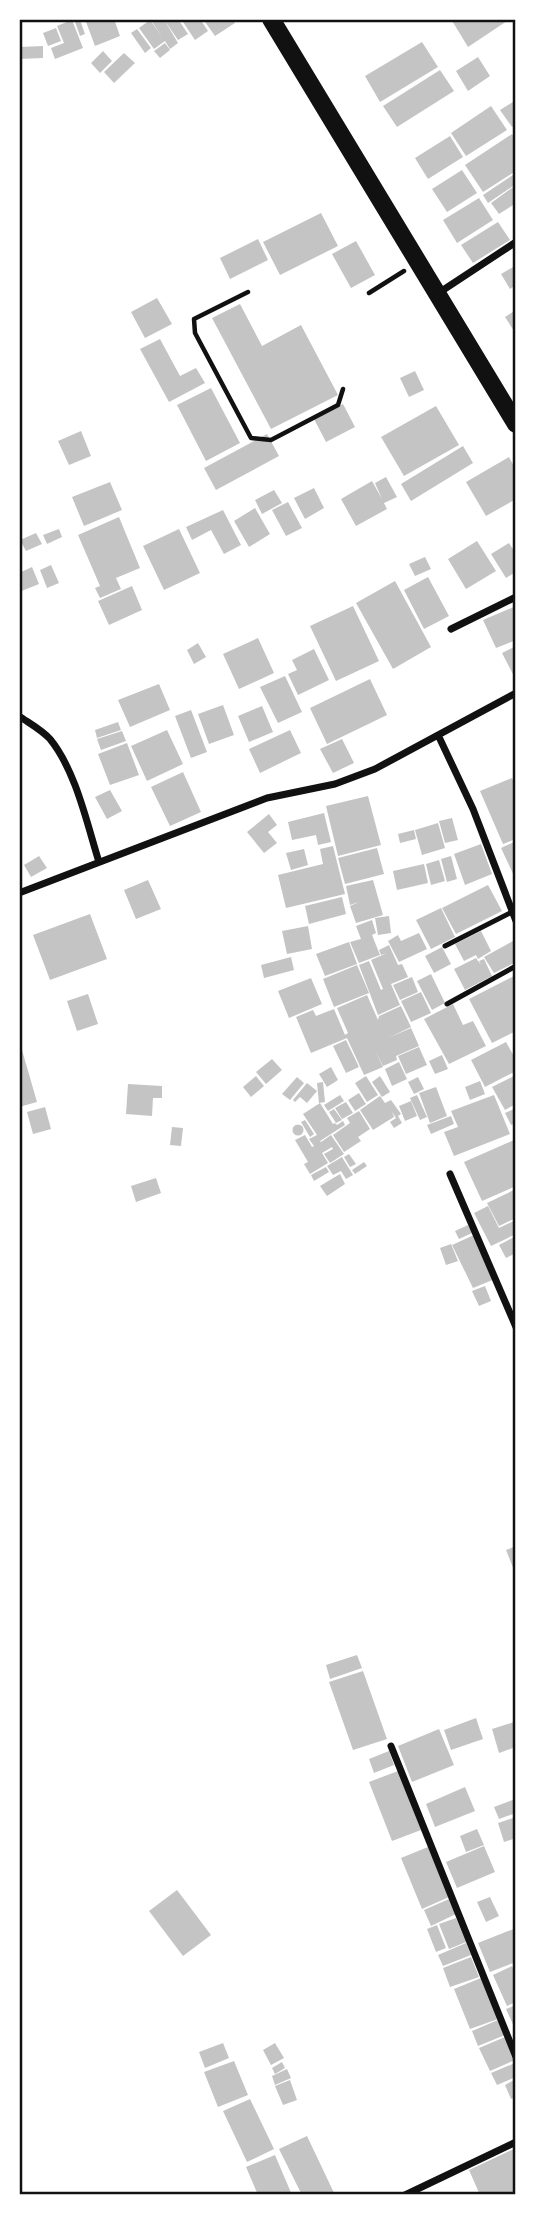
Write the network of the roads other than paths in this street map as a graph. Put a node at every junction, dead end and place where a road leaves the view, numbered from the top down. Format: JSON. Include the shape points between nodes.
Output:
{"nodes":[{"id":1,"x":271,"y":19,"type":"edge"},
{"id":2,"x":516,"y":243,"type":"edge"},
{"id":3,"x":437,"y":294,"type":"junction"},
{"id":4,"x":514,"y":417,"type":"edge"},
{"id":5,"x":516,"y":597,"type":"edge"},
{"id":6,"x":451,"y":629,"type":"dead end"},
{"id":7,"x":516,"y":693,"type":"edge"},
{"id":8,"x":19,"y":716,"type":"edge"},
{"id":9,"x":439,"y":737,"type":"junction"},
{"id":10,"x":99,"y":862,"type":"junction"},
{"id":11,"x":19,"y":893,"type":"edge"},
{"id":12,"x":512,"y":912,"type":"junction"},
{"id":13,"x":516,"y":921,"type":"edge"},
{"id":14,"x":444,"y":946,"type":"dead end"},
{"id":15,"x":516,"y":966,"type":"edge"},
{"id":16,"x":447,"y":1004,"type":"dead end"},
{"id":17,"x":450,"y":1174,"type":"dead end"},
{"id":18,"x":516,"y":1327,"type":"edge"},
{"id":19,"x":391,"y":1746,"type":"dead end"},
{"id":20,"x":516,"y":2057,"type":"edge"},
{"id":21,"x":516,"y":2142,"type":"edge"},
{"id":22,"x":405,"y":2195,"type":"edge"}],
"edges":[{"from":1,"to":3,"type":"highway"},
{"from":2,"to":3,"type":"street"},
{"from":3,"to":4,"type":"highway"},
{"from":5,"to":6,"type":"street"},
{"from":7,"to":9,"type":"street"},
{"from":8,"to":10,"type":"street","via":[[48,737],[60,754]]},
{"from":9,"to":10,"type":"street","via":[[335,784],[267,798]]},
{"from":9,"to":12,"type":"street","via":[[473,809]]},
{"from":10,"to":11,"type":"street"},
{"from":12,"to":13,"type":"street"},
{"from":12,"to":14,"type":"lane"},
{"from":15,"to":16,"type":"lane"},
{"from":17,"to":18,"type":"street"},
{"from":19,"to":20,"type":"street"},
{"from":21,"to":22,"type":"street"}]}
